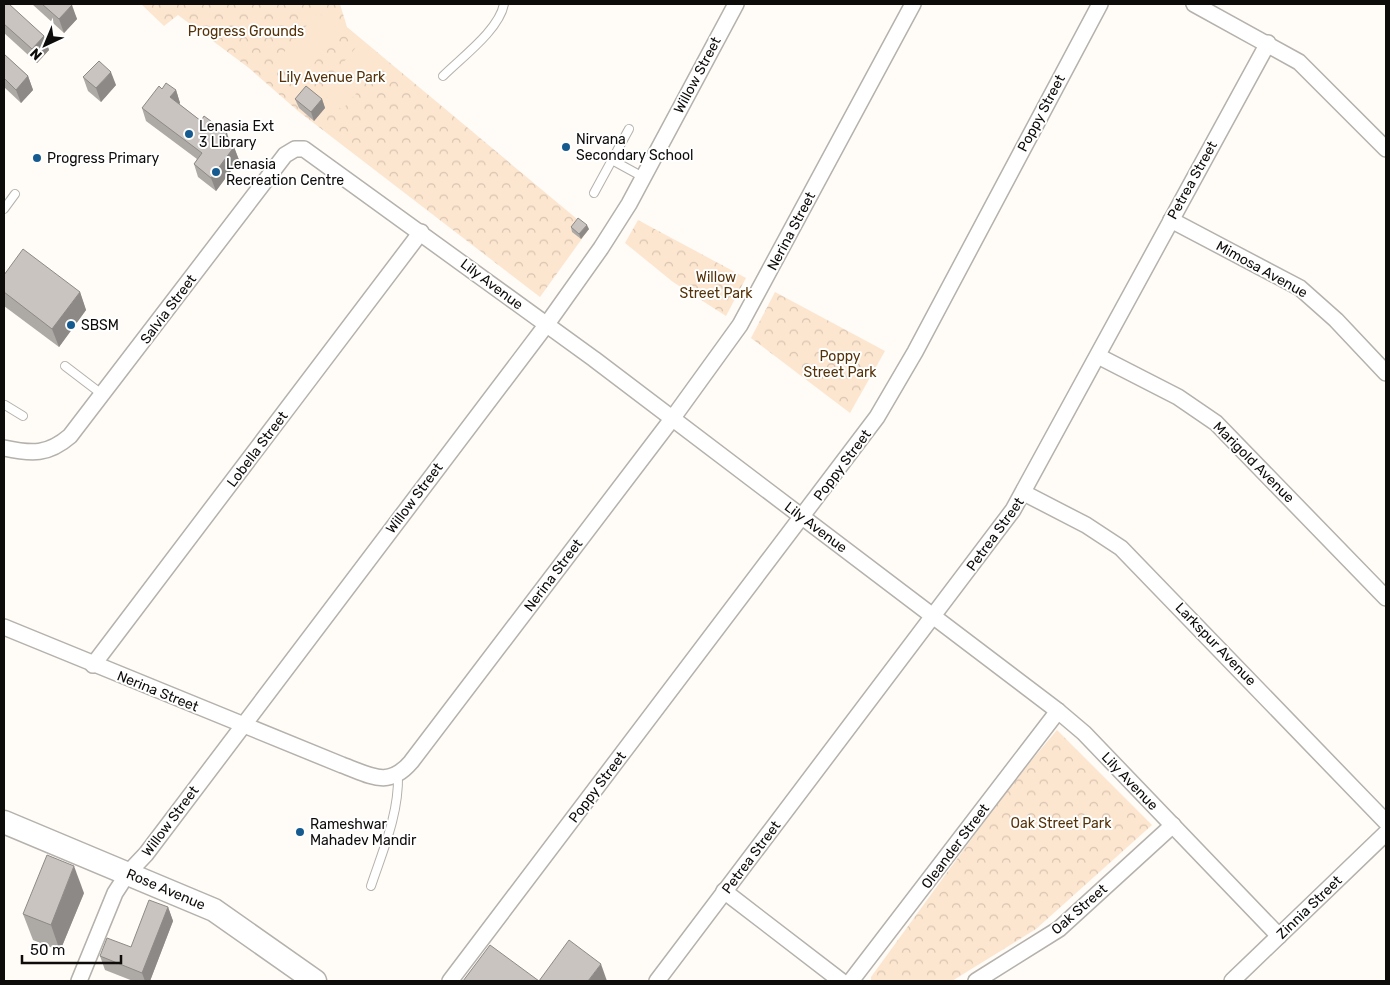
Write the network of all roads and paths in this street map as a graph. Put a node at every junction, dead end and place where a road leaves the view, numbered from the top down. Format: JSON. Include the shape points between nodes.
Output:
{"nodes":[{"id":1,"x":504,"y":4,"type":"edge"},
{"id":2,"x":736,"y":4,"type":"edge"},
{"id":3,"x":913,"y":4,"type":"edge"},
{"id":4,"x":1100,"y":4,"type":"edge"},
{"id":5,"x":1194,"y":4,"type":"edge"},
{"id":6,"x":1268,"y":43,"type":"junction"},
{"id":7,"x":443,"y":76,"type":"dead end"},
{"id":8,"x":629,"y":129,"type":"dead end"},
{"id":9,"x":1386,"y":149,"type":"edge"},
{"id":10,"x":318,"y":158,"type":"joint"},
{"id":11,"x":612,"y":160,"type":"junction"},
{"id":12,"x":643,"y":177,"type":"junction"},
{"id":13,"x":594,"y":193,"type":"dead end"},
{"id":14,"x":15,"y":194,"type":"dead end"},
{"id":15,"x":4,"y":209,"type":"edge"},
{"id":16,"x":1171,"y":220,"type":"junction"},
{"id":17,"x":421,"y":232,"type":"junction"},
{"id":18,"x":547,"y":324,"type":"junction"},
{"id":19,"x":1098,"y":356,"type":"junction"},
{"id":20,"x":65,"y":366,"type":"dead end"},
{"id":21,"x":1386,"y":373,"type":"edge"},
{"id":22,"x":103,"y":395,"type":"junction"},
{"id":23,"x":4,"y":405,"type":"edge"},
{"id":24,"x":23,"y":416,"type":"dead end"},
{"id":25,"x":672,"y":419,"type":"junction"},
{"id":26,"x":4,"y":448,"type":"edge"},
{"id":27,"x":1024,"y":493,"type":"junction"},
{"id":28,"x":803,"y":517,"type":"junction"},
{"id":29,"x":1386,"y":598,"type":"edge"},
{"id":30,"x":933,"y":617,"type":"junction"},
{"id":31,"x":4,"y":627,"type":"edge"},
{"id":32,"x":93,"y":665,"type":"junction"},
{"id":33,"x":1058,"y":711,"type":"junction"},
{"id":34,"x":242,"y":725,"type":"junction"},
{"id":35,"x":398,"y":775,"type":"junction"},
{"id":36,"x":4,"y":822,"type":"edge"},
{"id":37,"x":1386,"y":822,"type":"edge"},
{"id":38,"x":1173,"y":825,"type":"junction"},
{"id":39,"x":1386,"y":834,"type":"edge"},
{"id":40,"x":128,"y":873,"type":"junction"},
{"id":41,"x":371,"y":886,"type":"dead end"},
{"id":42,"x":724,"y":892,"type":"junction"},
{"id":43,"x":1279,"y":936,"type":"junction"},
{"id":44,"x":79,"y":981,"type":"edge"},
{"id":45,"x":315,"y":981,"type":"edge"},
{"id":46,"x":450,"y":981,"type":"edge"},
{"id":47,"x":657,"y":981,"type":"edge"},
{"id":48,"x":841,"y":981,"type":"edge"},
{"id":49,"x":851,"y":981,"type":"edge"},
{"id":50,"x":976,"y":981,"type":"edge"},
{"id":51,"x":1232,"y":981,"type":"edge"}],
"edges":[{"from":1,"to":7,"type":"lane","via":[[491,29]]},
{"from":2,"to":12,"type":"street","name":"Willow Street"},
{"from":3,"to":25,"type":"street","name":"Nerina Street","via":[[748,311]]},
{"from":4,"to":28,"type":"street","name":"Poppy Street","via":[[890,396]]},
{"from":5,"to":6,"type":"street"},
{"from":6,"to":9,"type":"street","via":[[1311,72]]},
{"from":6,"to":16,"type":"street","name":"Petrea Street"},
{"from":8,"to":11,"type":"lane"},
{"from":10,"to":17,"type":"street","name":"Lily Avenue"},
{"from":10,"to":22,"type":"street","name":"Salvia Street","via":[[300,148],[285,155]]},
{"from":11,"to":12,"type":"lane"},
{"from":11,"to":13,"type":"lane"},
{"from":12,"to":18,"type":"street","name":"Willow Street","via":[[614,228]]},
{"from":14,"to":15,"type":"lane"},
{"from":16,"to":19,"type":"street","name":"Petrea Street"},
{"from":16,"to":21,"type":"street","name":"Mimosa Avenue","via":[[1300,288],[1336,320]]},
{"from":17,"to":18,"type":"street","name":"Lily Avenue"},
{"from":17,"to":32,"type":"street","name":"Lobella Street"},
{"from":18,"to":25,"type":"street","name":"Lily Avenue"},
{"from":18,"to":34,"type":"street","name":"Willow Street"},
{"from":19,"to":27,"type":"street","name":"Petrea Street"},
{"from":19,"to":29,"type":"street","name":"Marigold Avenue","via":[[1178,397],[1216,423]]},
{"from":20,"to":22,"type":"lane"},
{"from":22,"to":26,"type":"street","name":"Salvia Street","via":[[58,446],[39,452]]},
{"from":23,"to":24,"type":"lane"},
{"from":25,"to":28,"type":"street","name":"Lily Avenue"},
{"from":25,"to":35,"type":"street","name":"Nerina Street"},
{"from":27,"to":30,"type":"street","name":"Petrea Street","via":[[1000,530]]},
{"from":27,"to":37,"type":"street","name":"Larkspur Avenue","via":[[1086,525],[1121,548]]},
{"from":28,"to":30,"type":"street","name":"Lily Avenue"},
{"from":28,"to":46,"type":"street","name":"Poppy Street"},
{"from":30,"to":33,"type":"street","name":"Lily Avenue"},
{"from":30,"to":42,"type":"street","name":"Petrea Street"},
{"from":31,"to":32,"type":"street","name":"Nerina Street"},
{"from":32,"to":34,"type":"street","name":"Nerina Street"},
{"from":33,"to":38,"type":"street","name":"Lily Avenue","via":[[1084,733]]},
{"from":33,"to":49,"type":"street","name":"Oleander Street"},
{"from":34,"to":35,"type":"street","name":"Nerina Street","via":[[375,777],[385,779]]},
{"from":34,"to":40,"type":"street","name":"Willow Street","via":[[146,854]]},
{"from":35,"to":41,"type":"lane","via":[[398,800]]},
{"from":36,"to":40,"type":"street","name":"Rose Avenue"},
{"from":38,"to":43,"type":"street","name":"Lily Avenue"},
{"from":38,"to":50,"type":"street","name":"Oak Street","via":[[1059,929]]},
{"from":39,"to":43,"type":"street","name":"Zinnia Street"},
{"from":40,"to":44,"type":"street","name":"Willow Street","via":[[115,893]]},
{"from":40,"to":45,"type":"street","name":"Rose Avenue","via":[[214,910]]},
{"from":42,"to":47,"type":"street","name":"Petrea Street"},
{"from":42,"to":48,"type":"street"},
{"from":43,"to":51,"type":"street","name":"Zinnia Street"}]}
